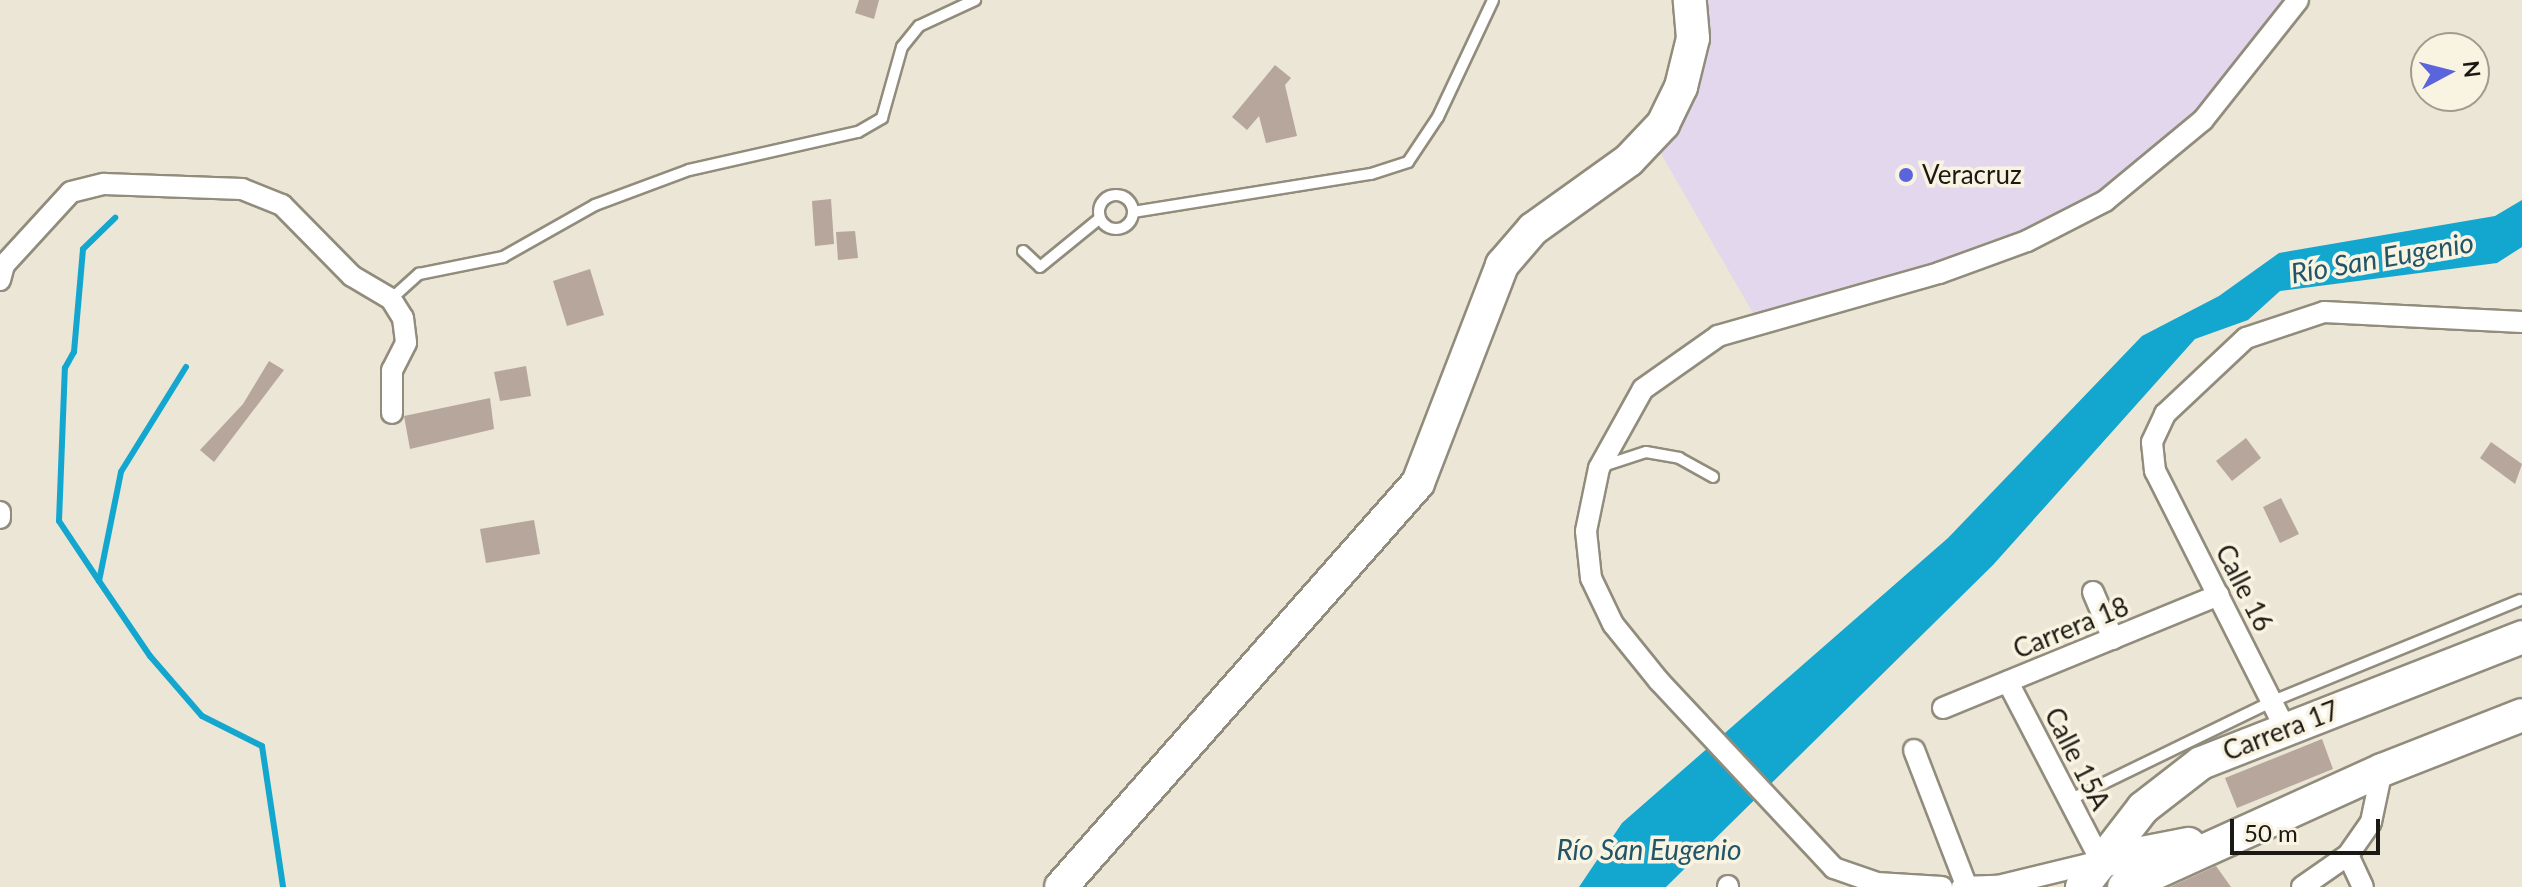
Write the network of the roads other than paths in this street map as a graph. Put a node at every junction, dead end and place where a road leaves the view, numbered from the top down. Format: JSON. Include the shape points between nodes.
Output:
{"nodes":[{"id":1,"x":975,"y":0,"type":"edge"},
{"id":2,"x":1493,"y":0,"type":"edge"},
{"id":3,"x":1690,"y":0,"type":"edge"},
{"id":4,"x":2298,"y":0,"type":"edge"},
{"id":5,"x":1133,"y":212,"type":"junction"},
{"id":6,"x":1100,"y":218,"type":"junction"},
{"id":7,"x":1023,"y":251,"type":"dead end"},
{"id":8,"x":0,"y":280,"type":"edge"},
{"id":9,"x":391,"y":299,"type":"junction"},
{"id":10,"x":2522,"y":322,"type":"edge"},
{"id":11,"x":392,"y":413,"type":"dead end"},
{"id":12,"x":1599,"y":468,"type":"junction"},
{"id":13,"x":1713,"y":477,"type":"dead end"},
{"id":14,"x":2093,"y":592,"type":"dead end"},
{"id":15,"x":2219,"y":595,"type":"junction"},
{"id":16,"x":2520,"y":600,"type":"edge"},
{"id":17,"x":2522,"y":637,"type":"edge"},
{"id":18,"x":2113,"y":639,"type":"junction"},
{"id":19,"x":2008,"y":682,"type":"junction"},
{"id":20,"x":1943,"y":708,"type":"dead end"},
{"id":21,"x":2279,"y":714,"type":"junction"},
{"id":22,"x":2522,"y":715,"type":"edge"},
{"id":23,"x":1914,"y":750,"type":"dead end"},
{"id":24,"x":2382,"y":770,"type":"junction"},
{"id":25,"x":2069,"y":800,"type":"junction"},
{"id":26,"x":2240,"y":835,"type":"junction"},
{"id":27,"x":2348,"y":855,"type":"junction"},
{"id":28,"x":2101,"y":861,"type":"junction"},
{"id":29,"x":1061,"y":887,"type":"edge"},
{"id":30,"x":1942,"y":887,"type":"edge"},
{"id":31,"x":1964,"y":887,"type":"edge"},
{"id":32,"x":2082,"y":887,"type":"edge"},
{"id":33,"x":2124,"y":887,"type":"edge"},
{"id":34,"x":2302,"y":887,"type":"edge"},
{"id":35,"x":2363,"y":887,"type":"edge"}],
"edges":[{"from":1,"to":9,"type":"lane","via":[[919,26],[902,47],[882,118],[858,132],[689,170],[595,205],[503,257],[419,274]]},
{"from":2,"to":5,"type":"lane","via":[[1438,117],[1408,162],[1371,174]]},
{"from":3,"to":29,"type":"main road","via":[[1693,38],[1681,87],[1663,124],[1629,160],[1533,229],[1502,265],[1418,483]]},
{"from":4,"to":12,"type":"street","via":[[2203,120],[2105,201],[2027,241],[1939,273],[1718,336],[1643,389]]},
{"from":5,"to":6,"type":"lane","via":[[1127,224],[1115,229]]},
{"from":5,"to":6,"type":"lane","via":[[1122,196],[1109,196],[1100,205]]},
{"from":6,"to":7,"type":"lane","via":[[1040,267]]},
{"from":8,"to":9,"type":"street","via":[[4,265],[71,192],[104,184],[242,189],[282,205],[352,276]]},
{"from":9,"to":11,"type":"street","via":[[403,318],[406,343],[392,370]]},
{"from":10,"to":15,"type":"street","name":"Calle 16","via":[[2324,312],[2246,338],[2165,414],[2152,442],[2155,471]]},
{"from":12,"to":13,"type":"lane","via":[[1646,452],[1679,458]]},
{"from":12,"to":30,"type":"street","via":[[1586,531],[1591,578],[1613,624],[1659,681],[1834,868],[1854,878]]},
{"from":14,"to":18,"type":"street"},
{"from":15,"to":18,"type":"street","name":"Carrera 18"},
{"from":15,"to":21,"type":"street","name":"Calle 16"},
{"from":16,"to":21,"type":"lane"},
{"from":17,"to":21,"type":"main road","name":"Carrera 17"},
{"from":18,"to":19,"type":"street","name":"Carrera 18"},
{"from":19,"to":20,"type":"street","name":"Carrera 18"},
{"from":19,"to":25,"type":"street","name":"Calle 15A"},
{"from":21,"to":25,"type":"lane"},
{"from":21,"to":28,"type":"main road","name":"Carrera 17","via":[[2181,776],[2143,808]]},
{"from":22,"to":24,"type":"main road"},
{"from":23,"to":31,"type":"street"},
{"from":24,"to":26,"type":"main road"},
{"from":24,"to":27,"type":"street","via":[[2371,822]]},
{"from":25,"to":28,"type":"street","name":"Calle 15A"},
{"from":26,"to":28,"type":"main road"},
{"from":26,"to":33,"type":"main road"},
{"from":27,"to":34,"type":"street"},
{"from":27,"to":35,"type":"street"},
{"from":28,"to":31,"type":"street","via":[[2023,881]]},
{"from":28,"to":32,"type":"main road","name":"Carrera 17"}]}
